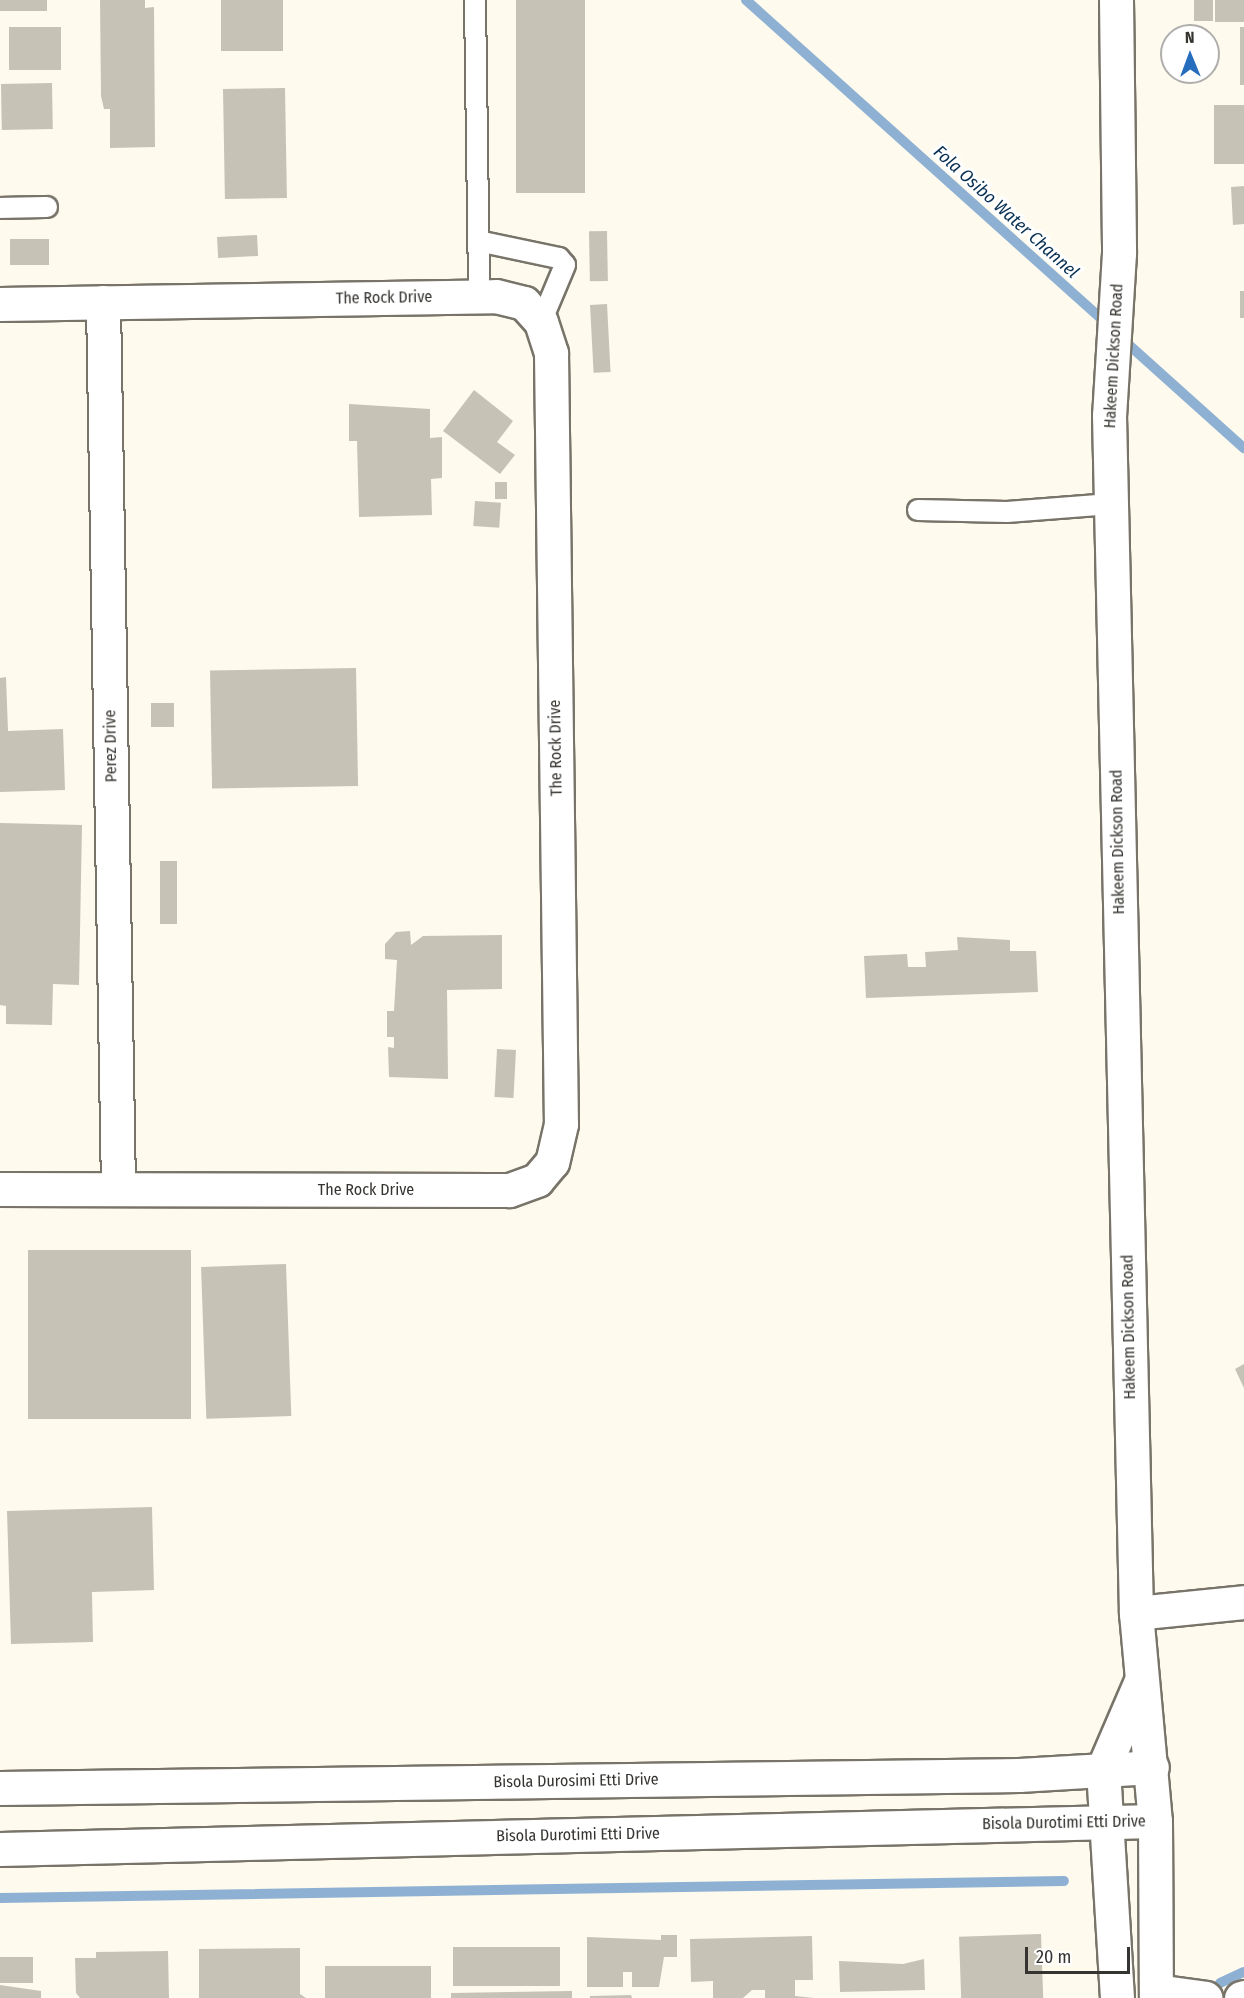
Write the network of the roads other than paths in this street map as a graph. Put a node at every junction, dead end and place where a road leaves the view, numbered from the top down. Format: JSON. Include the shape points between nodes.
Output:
{"nodes":[{"id":1,"x":475,"y":0,"type":"edge"},
{"id":2,"x":1116,"y":0,"type":"edge"},
{"id":3,"x":47,"y":207,"type":"dead end"},
{"id":4,"x":0,"y":208,"type":"edge"},
{"id":5,"x":478,"y":240,"type":"junction"},
{"id":6,"x":479,"y":296,"type":"junction"},
{"id":7,"x":103,"y":302,"type":"junction"},
{"id":8,"x":0,"y":304,"type":"edge"},
{"id":9,"x":541,"y":322,"type":"junction"},
{"id":10,"x":1111,"y":504,"type":"junction"},
{"id":11,"x":918,"y":510,"type":"dead end"},
{"id":12,"x":0,"y":1189,"type":"edge"},
{"id":13,"x":118,"y":1190,"type":"junction"},
{"id":14,"x":1244,"y":1602,"type":"edge"},
{"id":15,"x":1136,"y":1612,"type":"junction"},
{"id":16,"x":1140,"y":1683,"type":"junction"},
{"id":17,"x":1152,"y":1767,"type":"junction"},
{"id":18,"x":1103,"y":1769,"type":"junction"},
{"id":19,"x":0,"y":1788,"type":"edge"},
{"id":20,"x":1155,"y":1821,"type":"junction"},
{"id":21,"x":1104,"y":1822,"type":"junction"},
{"id":22,"x":0,"y":1849,"type":"edge"},
{"id":23,"x":1156,"y":1994,"type":"edge"},
{"id":24,"x":1117,"y":1998,"type":"edge"},
{"id":25,"x":1206,"y":1998,"type":"edge"}],
"edges":[{"from":1,"to":5,"type":"lane"},
{"from":2,"to":10,"type":"street","name":"Hakeem Dickson Road","via":[[1119,253],[1109,415]]},
{"from":3,"to":4,"type":"lane"},
{"from":5,"to":6,"type":"lane"},
{"from":5,"to":9,"type":"lane","via":[[559,258],[565,265]]},
{"from":6,"to":7,"type":"street","name":"The Rock Drive"},
{"from":6,"to":9,"type":"street","name":"The Rock Drive","via":[[524,303]]},
{"from":7,"to":8,"type":"street","name":"The Rock Drive"},
{"from":7,"to":13,"type":"street","name":"Perez Drive"},
{"from":9,"to":13,"type":"street","name":"The Rock Drive","via":[[551,353],[561,1124],[552,1162],[537,1180],[509,1190]]},
{"from":10,"to":11,"type":"lane","via":[[1007,512]]},
{"from":10,"to":15,"type":"street","name":"Hakeem Dickson Road"},
{"from":12,"to":13,"type":"street","name":"The Rock Drive"},
{"from":14,"to":15,"type":"street"},
{"from":15,"to":16,"type":"street","name":"Hakeem Dickson Road"},
{"from":16,"to":17,"type":"street","name":"Hakeem Dickson Road"},
{"from":16,"to":18,"type":"street","name":"Hakeem Dickson Road"},
{"from":17,"to":18,"type":"street","name":"Bisola Durosimi Etti Drive"},
{"from":17,"to":20,"type":"street","name":"Hakeem Dickson Road"},
{"from":18,"to":19,"type":"street","name":"Bisola Durosimi Etti Drive","via":[[1019,1775]]},
{"from":18,"to":21,"type":"street","name":"Hakeem Dickson Road"},
{"from":20,"to":21,"type":"street","name":"Bisola Durotimi Etti Drive"},
{"from":20,"to":23,"type":"street","name":"Hakeem Dickson Road"},
{"from":21,"to":22,"type":"street","name":"Bisola Durotimi Etti Drive"},
{"from":21,"to":24,"type":"street","name":"Hakeem Dickson Road"},
{"from":23,"to":25,"type":"street"}]}
